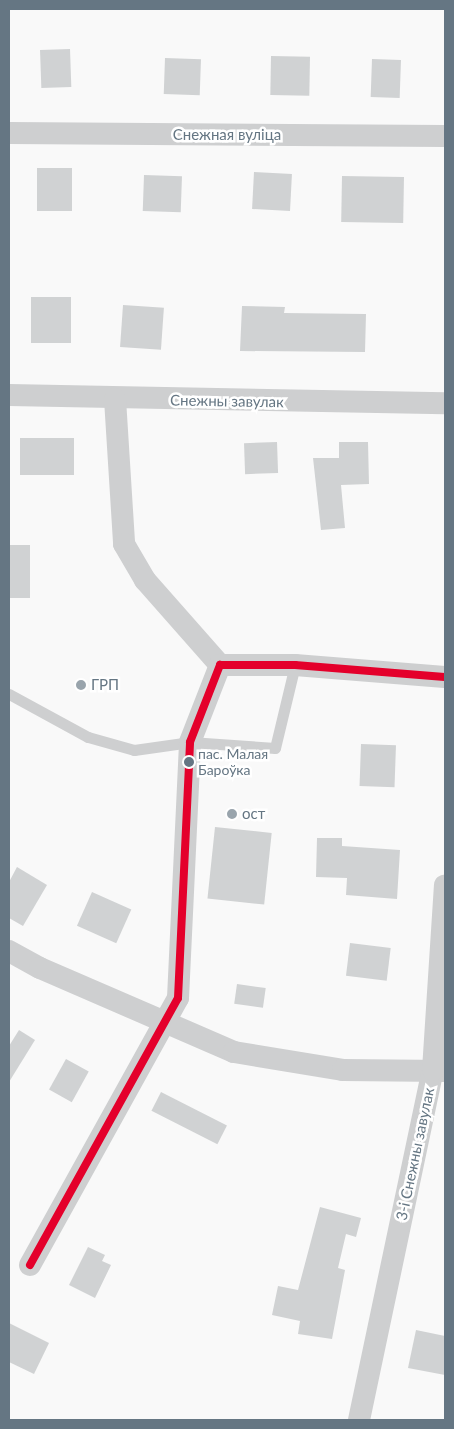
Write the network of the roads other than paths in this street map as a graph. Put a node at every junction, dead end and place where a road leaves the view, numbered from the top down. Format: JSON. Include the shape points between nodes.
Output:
{"nodes":[{"id":1,"x":9,"y":133,"type":"edge"},
{"id":2,"x":445,"y":136,"type":"edge"},
{"id":3,"x":9,"y":395,"type":"edge"},
{"id":4,"x":115,"y":399,"type":"junction"},
{"id":5,"x":445,"y":403,"type":"edge"},
{"id":6,"x":220,"y":665,"type":"junction"},
{"id":7,"x":295,"y":665,"type":"junction"},
{"id":8,"x":445,"y":676,"type":"edge"},
{"id":9,"x":9,"y":694,"type":"edge"},
{"id":10,"x":190,"y":742,"type":"junction"},
{"id":11,"x":445,"y":885,"type":"edge"},
{"id":12,"x":9,"y":951,"type":"edge"},
{"id":13,"x":163,"y":1020,"type":"junction"},
{"id":14,"x":439,"y":1071,"type":"edge"},
{"id":15,"x":30,"y":1265,"type":"dead end"},
{"id":16,"x":359,"y":1420,"type":"edge"}],
"edges":[{"from":1,"to":2,"type":"street","name":"Снежная вуліца"},
{"from":3,"to":4,"type":"street","name":"Снежны завулак"},
{"from":4,"to":5,"type":"street","name":"Снежны завулак"},
{"from":4,"to":6,"type":"street","via":[[124,544],[145,580]]},
{"from":6,"to":7,"type":"street"},
{"from":6,"to":10,"type":"street"},
{"from":7,"to":8,"type":"street"},
{"from":7,"to":10,"type":"lane","via":[[275,748]]},
{"from":9,"to":10,"type":"lane","via":[[88,737],[134,750]]},
{"from":10,"to":13,"type":"street","via":[[180,987],[173,1010]]},
{"from":11,"to":14,"type":"street","name":"3-і Снежны завулак"},
{"from":12,"to":13,"type":"street","via":[[40,968]]},
{"from":13,"to":14,"type":"street","via":[[234,1052],[343,1070]]},
{"from":13,"to":15,"type":"street"},
{"from":14,"to":16,"type":"street","name":"3-і Снежны завулак"}]}
